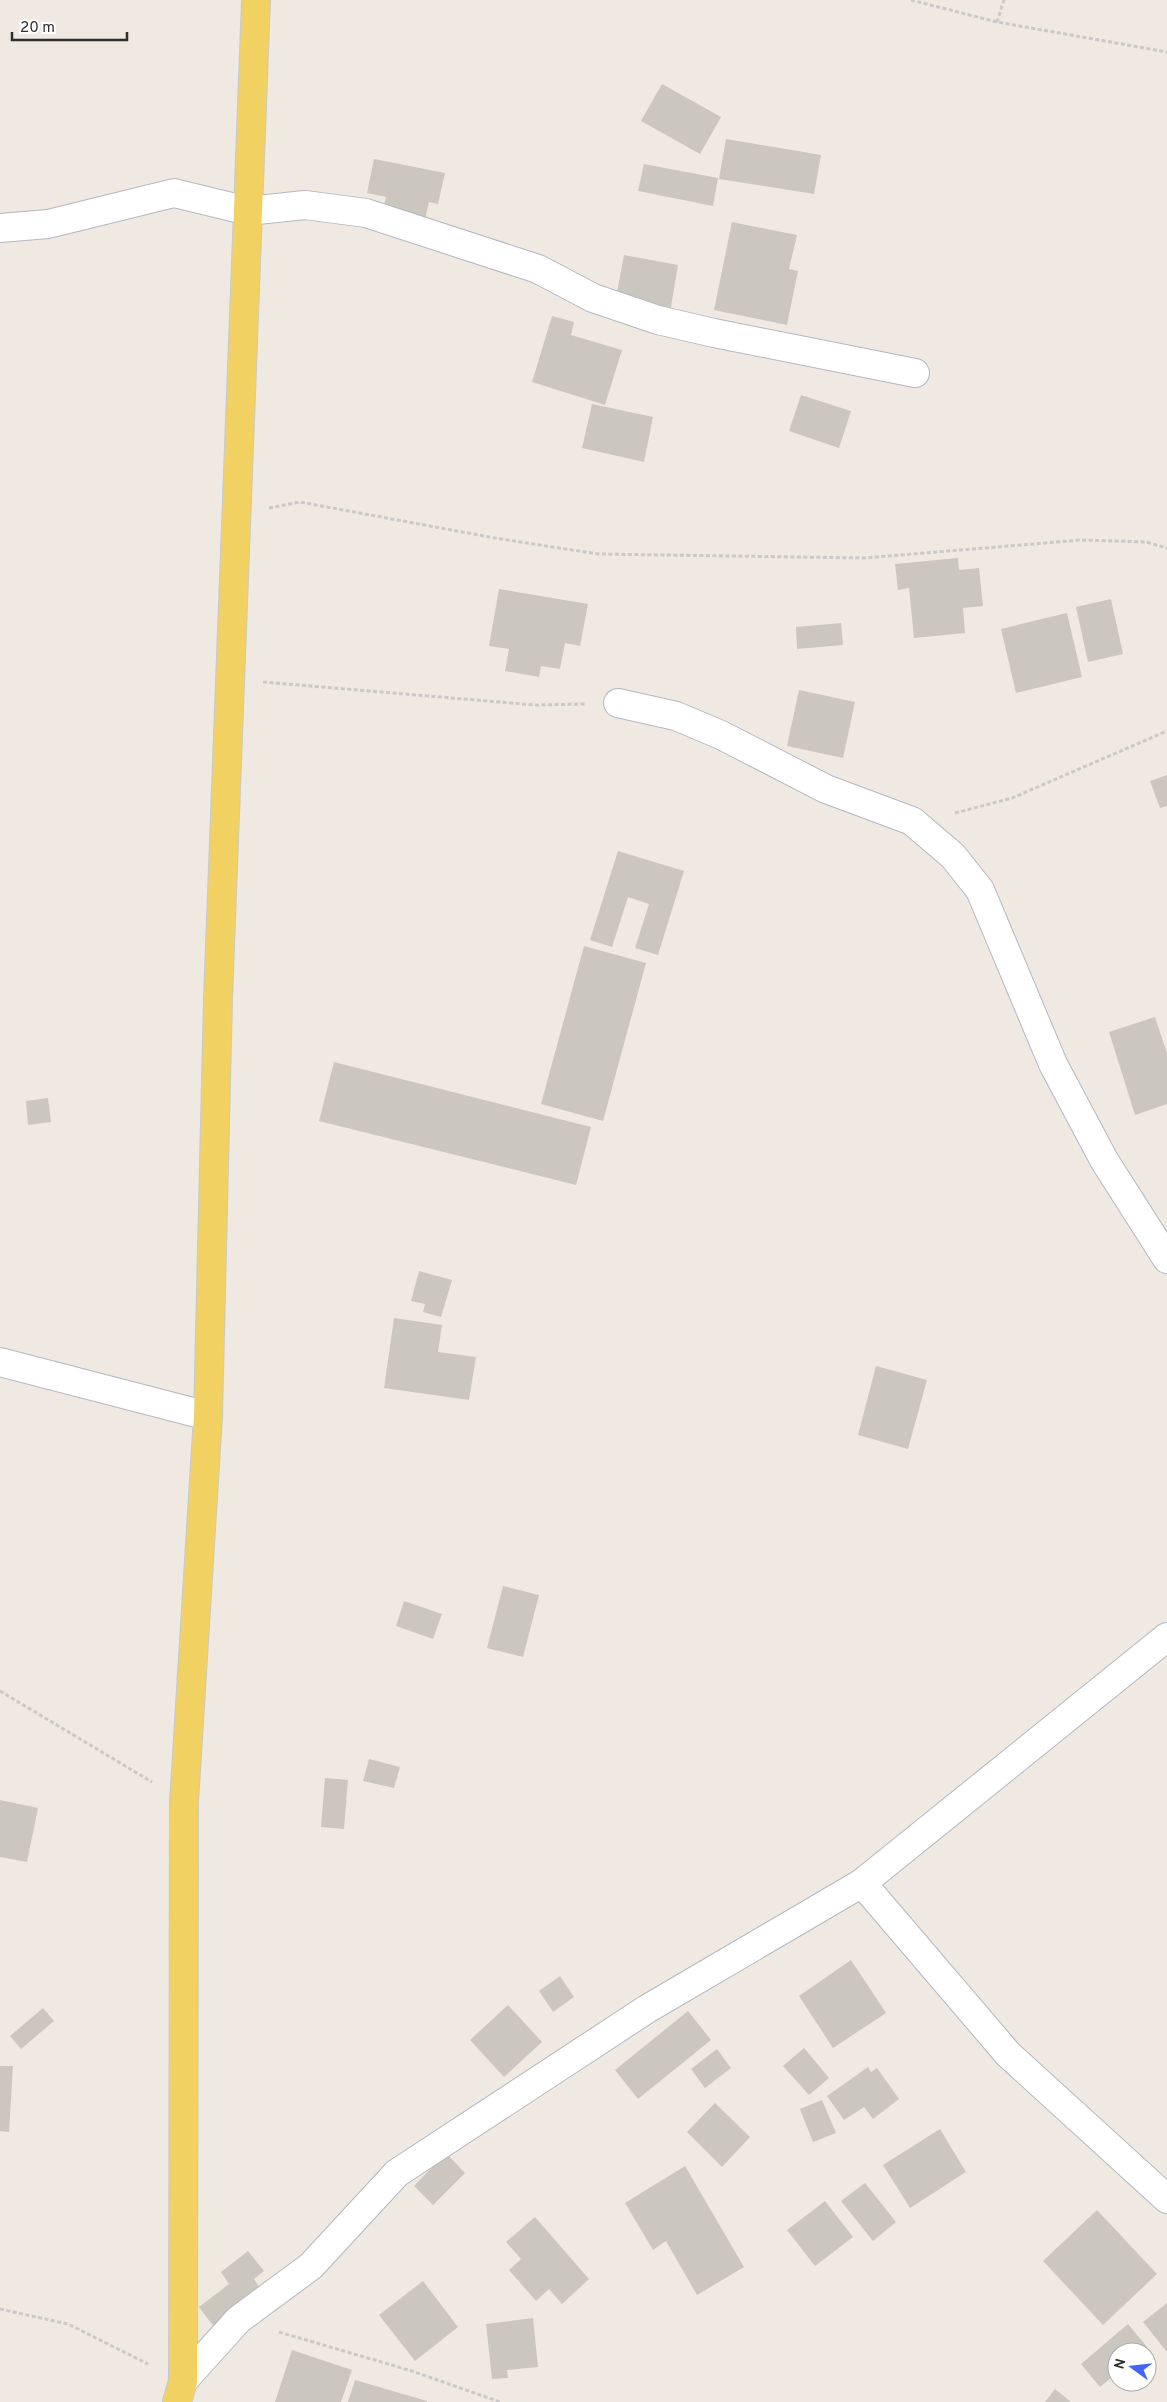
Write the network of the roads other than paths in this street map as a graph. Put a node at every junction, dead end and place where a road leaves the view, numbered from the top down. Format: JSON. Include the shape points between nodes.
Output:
{"nodes":[{"id":1,"x":256,"y":0,"type":"edge"},
{"id":2,"x":248,"y":211,"type":"junction"},
{"id":3,"x":0,"y":228,"type":"edge"},
{"id":4,"x":915,"y":373,"type":"dead end"},
{"id":5,"x":618,"y":703,"type":"road end"},
{"id":6,"x":1167,"y":1258,"type":"edge"},
{"id":7,"x":0,"y":1362,"type":"edge"},
{"id":8,"x":208,"y":1416,"type":"junction"},
{"id":9,"x":1167,"y":1637,"type":"edge"},
{"id":10,"x":862,"y":1883,"type":"junction"},
{"id":11,"x":1167,"y":2199,"type":"edge"},
{"id":12,"x":180,"y":2392,"type":"edge"}],
"edges":[{"from":1,"to":2,"type":"main road"},
{"from":2,"to":3,"type":"street","via":[[174,193],[48,224]]},
{"from":2,"to":4,"type":"street","via":[[305,205],[366,213],[538,269],[593,298],[658,320]]},
{"from":2,"to":8,"type":"main road","via":[[218,998]]},
{"from":5,"to":6,"type":"street","via":[[676,716],[721,735],[826,789],[912,821],[953,856],[980,890],[1053,1064],[1104,1160]]},
{"from":7,"to":8,"type":"street"},
{"from":8,"to":12,"type":"main road","via":[[184,1802]]},
{"from":9,"to":10,"type":"street"},
{"from":10,"to":11,"type":"street","via":[[1008,2054]]},
{"from":10,"to":12,"type":"street","via":[[647,2009],[397,2173],[311,2266],[238,2320]]}]}
